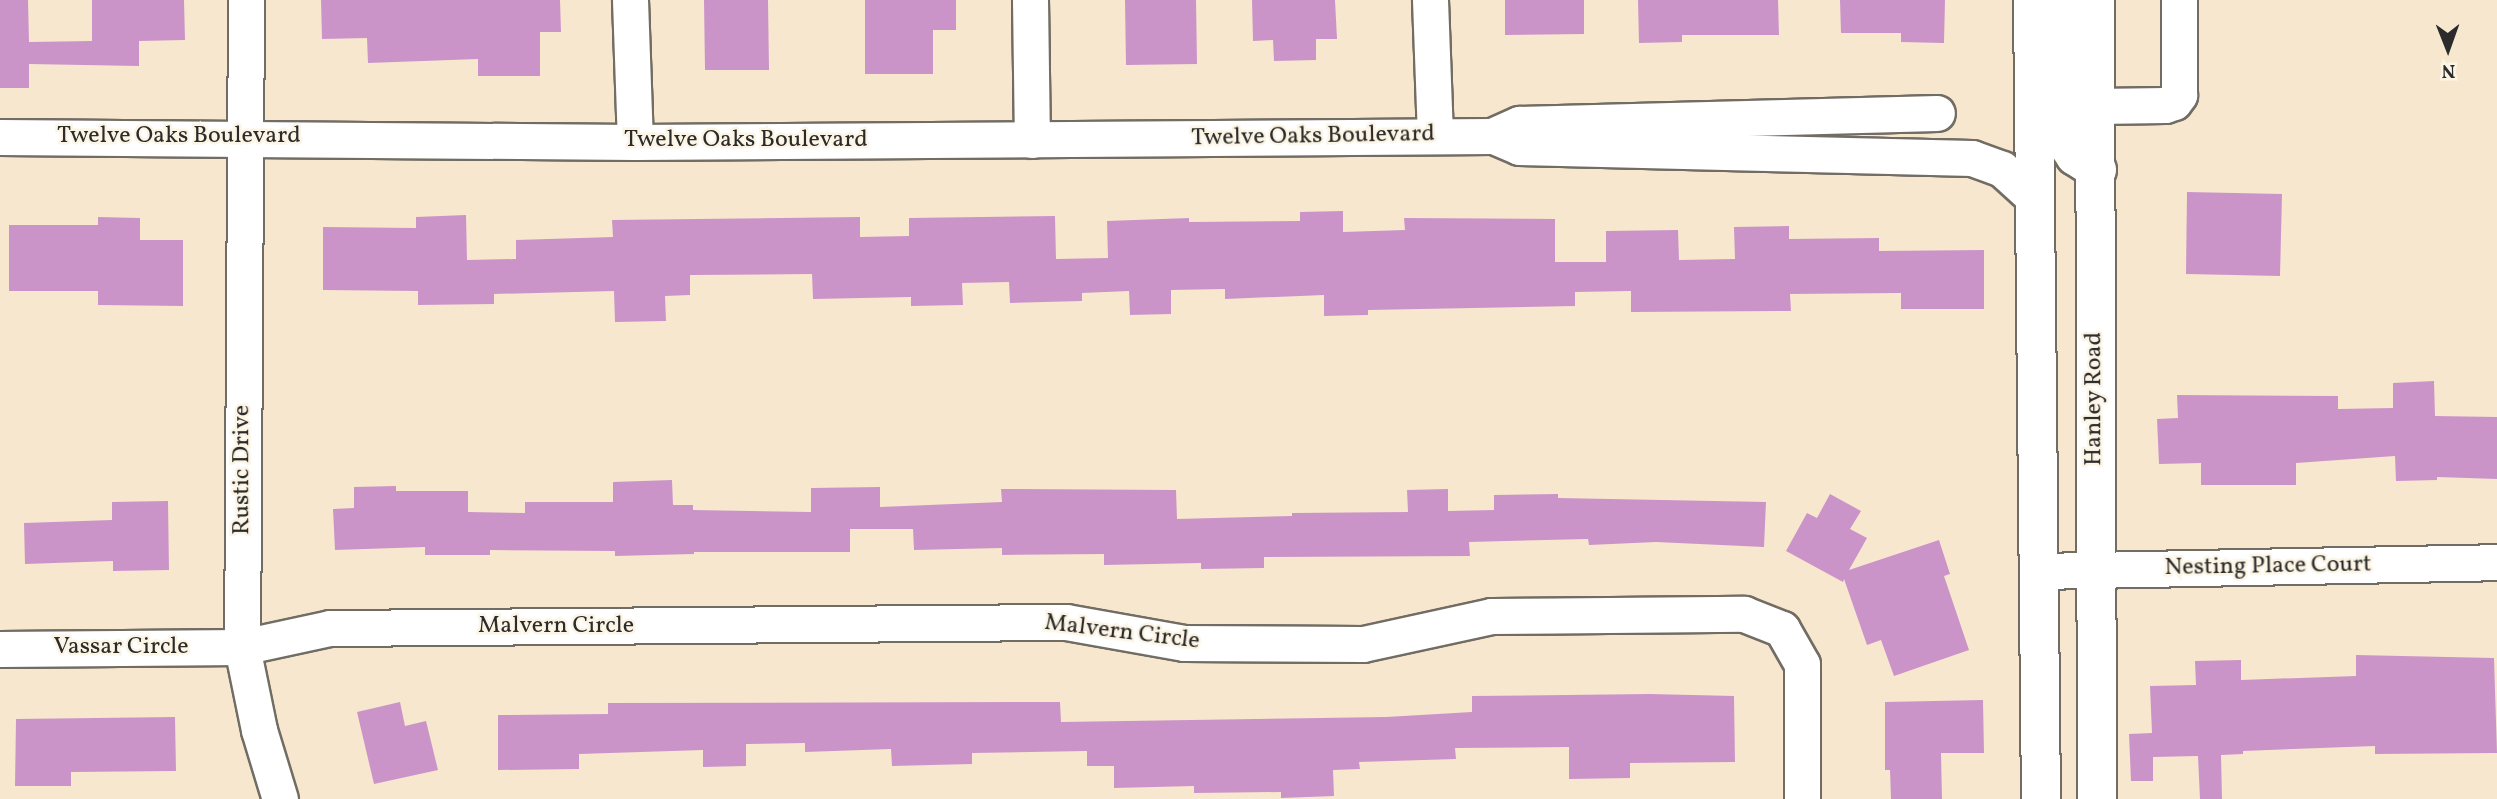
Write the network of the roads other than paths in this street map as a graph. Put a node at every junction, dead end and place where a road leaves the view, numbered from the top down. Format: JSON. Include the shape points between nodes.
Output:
{"nodes":[{"id":1,"x":246,"y":0,"type":"edge"},
{"id":2,"x":630,"y":0,"type":"edge"},
{"id":3,"x":1030,"y":0,"type":"edge"},
{"id":4,"x":1430,"y":0,"type":"edge"},
{"id":5,"x":2033,"y":0,"type":"edge"},
{"id":6,"x":2062,"y":0,"type":"edge"},
{"id":7,"x":2095,"y":0,"type":"edge"},
{"id":8,"x":2179,"y":0,"type":"edge"},
{"id":9,"x":2096,"y":106,"type":"junction"},
{"id":10,"x":1937,"y":113,"type":"dead end"},
{"id":11,"x":1863,"y":114,"type":"junction"},
{"id":12,"x":1435,"y":136,"type":"junction"},
{"id":13,"x":1492,"y":136,"type":"junction"},
{"id":14,"x":0,"y":137,"type":"edge"},
{"id":15,"x":245,"y":137,"type":"junction"},
{"id":16,"x":1032,"y":140,"type":"junction"},
{"id":17,"x":635,"y":142,"type":"junction"},
{"id":18,"x":1863,"y":156,"type":"junction"},
{"id":19,"x":2097,"y":170,"type":"junction"},
{"id":20,"x":2035,"y":199,"type":"junction"},
{"id":21,"x":2497,"y":562,"type":"edge"},
{"id":22,"x":2094,"y":570,"type":"junction"},
{"id":23,"x":2038,"y":571,"type":"junction"},
{"id":24,"x":242,"y":647,"type":"junction"},
{"id":25,"x":0,"y":649,"type":"edge"},
{"id":26,"x":280,"y":799,"type":"edge"},
{"id":27,"x":1802,"y":799,"type":"edge"},
{"id":28,"x":2041,"y":799,"type":"edge"},
{"id":29,"x":2097,"y":799,"type":"edge"}],
"edges":[{"from":1,"to":15,"type":"street","name":"Rustic Drive"},
{"from":2,"to":17,"type":"street"},
{"from":3,"to":16,"type":"street"},
{"from":4,"to":12,"type":"street"},
{"from":5,"to":20,"type":"main road"},
{"from":6,"to":19,"type":"main road","via":[[2063,138],[2075,156]]},
{"from":7,"to":9,"type":"main road","name":"Hanley Road"},
{"from":8,"to":9,"type":"street","via":[[2179,95],[2174,102]]},
{"from":9,"to":19,"type":"main road","name":"Hanley Road"},
{"from":10,"to":11,"type":"street","name":"Twelve Oaks Boulevard"},
{"from":11,"to":13,"type":"street","name":"Twelve Oaks Boulevard","via":[[1519,124]]},
{"from":11,"to":18,"type":"street"},
{"from":12,"to":13,"type":"street","name":"Twelve Oaks Boulevard"},
{"from":12,"to":16,"type":"street","name":"Twelve Oaks Boulevard"},
{"from":13,"to":18,"type":"street","name":"Twelve Oaks Boulevard","via":[[1519,147]]},
{"from":14,"to":15,"type":"street","name":"Twelve Oaks Boulevard"},
{"from":15,"to":17,"type":"street","name":"Twelve Oaks Boulevard"},
{"from":15,"to":24,"type":"street","name":"Rustic Drive"},
{"from":16,"to":17,"type":"street","name":"Twelve Oaks Boulevard"},
{"from":18,"to":20,"type":"street","name":"Twelve Oaks Boulevard","via":[[1972,158],[2002,169]]},
{"from":19,"to":22,"type":"main road","name":"Hanley Road"},
{"from":20,"to":23,"type":"main road"},
{"from":21,"to":22,"type":"street","name":"Nesting Place Court"},
{"from":22,"to":23,"type":"street","name":"Nesting Place Court"},
{"from":22,"to":29,"type":"main road","name":"Hanley Road"},
{"from":23,"to":28,"type":"main road"},
{"from":24,"to":25,"type":"street","name":"Vassar Circle"},
{"from":24,"to":26,"type":"street","name":"Rustic Drive","via":[[259,730]]},
{"from":24,"to":27,"type":"street","name":"Malvern Circle","via":[[330,628],[1066,622],[1184,643],[1363,644],[1491,616],[1744,614],[1782,629],[1802,664]]}]}
